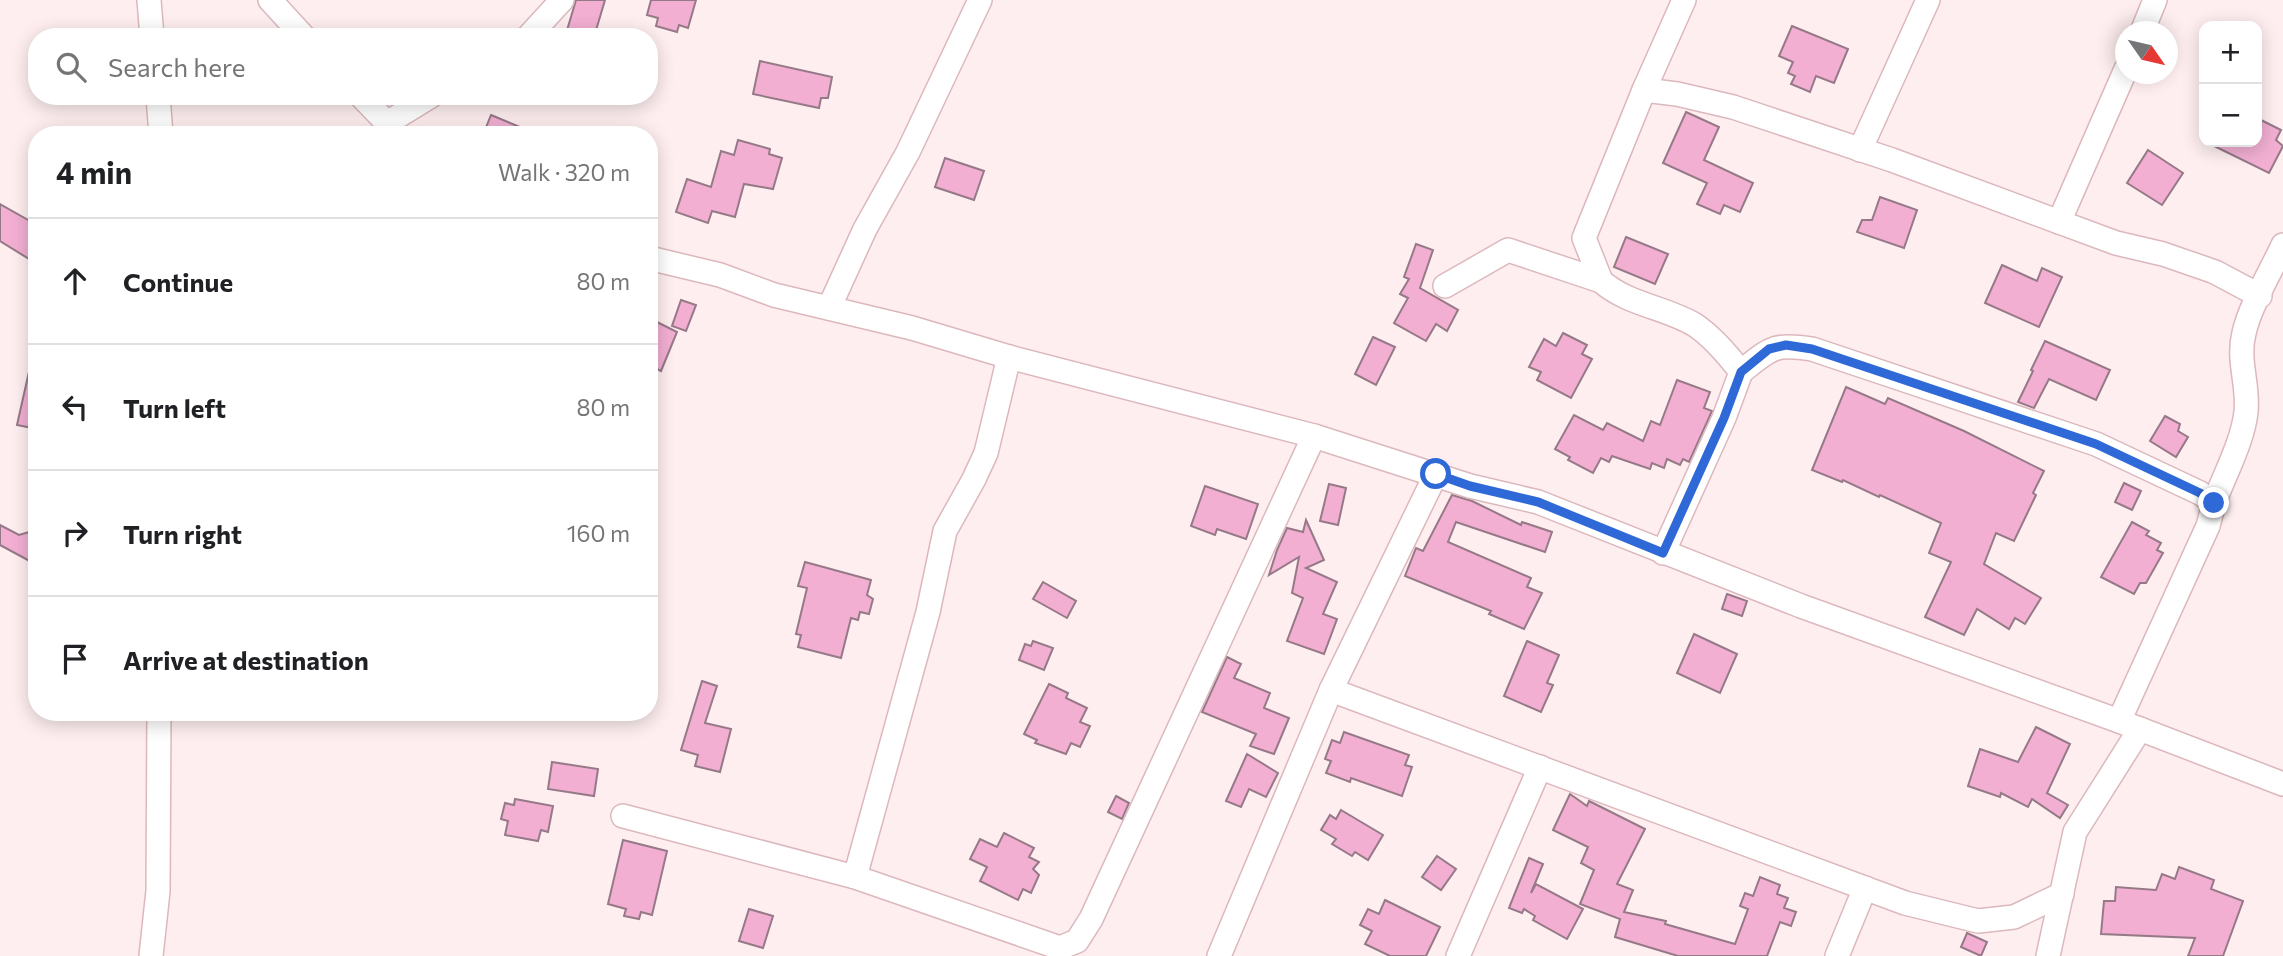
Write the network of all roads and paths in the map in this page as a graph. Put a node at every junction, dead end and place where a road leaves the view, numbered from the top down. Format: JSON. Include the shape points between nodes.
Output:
{"nodes":[{"id":1,"x":149,"y":0,"type":"edge"},
{"id":2,"x":270,"y":0,"type":"edge"},
{"id":3,"x":562,"y":0,"type":"edge"},
{"id":4,"x":980,"y":0,"type":"edge"},
{"id":5,"x":1684,"y":0,"type":"edge"},
{"id":6,"x":1928,"y":0,"type":"edge"},
{"id":7,"x":2155,"y":0,"type":"edge"},
{"id":8,"x":2146,"y":21,"type":"edge"},
{"id":9,"x":151,"y":28,"type":"edge"},
{"id":10,"x":296,"y":28,"type":"edge"},
{"id":11,"x":536,"y":28,"type":"edge"},
{"id":12,"x":2119,"y":84,"type":"edge"},
{"id":13,"x":1644,"y":90,"type":"junction"},
{"id":14,"x":159,"y":105,"type":"edge"},
{"id":15,"x":369,"y":105,"type":"edge"},
{"id":16,"x":420,"y":105,"type":"edge"},
{"id":17,"x":160,"y":126,"type":"edge"},
{"id":18,"x":387,"y":126,"type":"edge"},
{"id":19,"x":394,"y":126,"type":"edge"},
{"id":20,"x":1860,"y":150,"type":"junction"},
{"id":21,"x":2059,"y":222,"type":"junction"},
{"id":22,"x":2283,"y":245,"type":"edge"},
{"id":23,"x":658,"y":260,"type":"edge"},
{"id":24,"x":1601,"y":281,"type":"junction"},
{"id":25,"x":1445,"y":286,"type":"dead end"},
{"id":26,"x":2260,"y":296,"type":"junction"},
{"id":27,"x":830,"y":308,"type":"junction"},
{"id":28,"x":1009,"y":357,"type":"junction"},
{"id":29,"x":1741,"y":372,"type":"junction"},
{"id":30,"x":1314,"y":436,"type":"junction"},
{"id":31,"x":1436,"y":474,"type":"junction"},
{"id":32,"x":2214,"y":503,"type":"junction"},
{"id":33,"x":1663,"y":553,"type":"junction"},
{"id":34,"x":1331,"y":690,"type":"junction"},
{"id":35,"x":159,"y":721,"type":"edge"},
{"id":36,"x":2129,"y":725,"type":"junction"},
{"id":37,"x":1539,"y":767,"type":"junction"},
{"id":38,"x":2283,"y":785,"type":"edge"},
{"id":39,"x":623,"y":816,"type":"dead end"},
{"id":40,"x":855,"y":877,"type":"junction"},
{"id":41,"x":1866,"y":888,"type":"junction"},
{"id":42,"x":2062,"y":894,"type":"junction"},
{"id":43,"x":1462,"y":955,"type":"edge"},
{"id":44,"x":151,"y":956,"type":"edge"},
{"id":45,"x":1219,"y":956,"type":"edge"},
{"id":46,"x":1837,"y":956,"type":"edge"},
{"id":47,"x":2048,"y":956,"type":"edge"}],
"edges":[{"from":1,"to":9,"type":"street"},
{"from":2,"to":10,"type":"street"},
{"from":3,"to":11,"type":"street"},
{"from":4,"to":27,"type":"street"},
{"from":5,"to":13,"type":"street"},
{"from":6,"to":20,"type":"street"},
{"from":7,"to":8,"type":"street"},
{"from":12,"to":21,"type":"street"},
{"from":13,"to":20,"type":"street","via":[[1733,107]]},
{"from":13,"to":24,"type":"street","via":[[1584,238]]},
{"from":14,"to":17,"type":"street"},
{"from":15,"to":18,"type":"street"},
{"from":16,"to":19,"type":"street"},
{"from":20,"to":21,"type":"street"},
{"from":21,"to":26,"type":"street","via":[[2204,268]]},
{"from":22,"to":26,"type":"street"},
{"from":23,"to":27,"type":"street"},
{"from":24,"to":25,"type":"street","via":[[1507,250]]},
{"from":24,"to":29,"type":"street","via":[[1614,293],[1694,325],[1721,347]]},
{"from":26,"to":32,"type":"street","via":[[2244,330],[2241,349],[2246,414]]},
{"from":27,"to":28,"type":"street"},
{"from":28,"to":30,"type":"street"},
{"from":28,"to":40,"type":"street","via":[[986,453],[945,531],[928,612]]},
{"from":29,"to":32,"type":"street","via":[[1769,349],[1786,345],[1812,349],[2096,444]]},
{"from":29,"to":33,"type":"street"},
{"from":30,"to":31,"type":"street"},
{"from":30,"to":40,"type":"street","via":[[1077,941],[1060,948]]},
{"from":31,"to":33,"type":"street","via":[[1538,502]]},
{"from":31,"to":34,"type":"street"},
{"from":32,"to":36,"type":"street"},
{"from":33,"to":36,"type":"street"},
{"from":34,"to":37,"type":"street"},
{"from":34,"to":45,"type":"street"},
{"from":35,"to":44,"type":"street","via":[[158,891]]},
{"from":36,"to":38,"type":"street"},
{"from":36,"to":42,"type":"street","via":[[2075,832]]},
{"from":37,"to":41,"type":"street"},
{"from":37,"to":43,"type":"street"},
{"from":39,"to":40,"type":"street"},
{"from":41,"to":42,"type":"street","via":[[1978,920],[2014,917]]},
{"from":41,"to":46,"type":"street"},
{"from":42,"to":47,"type":"street"}]}
